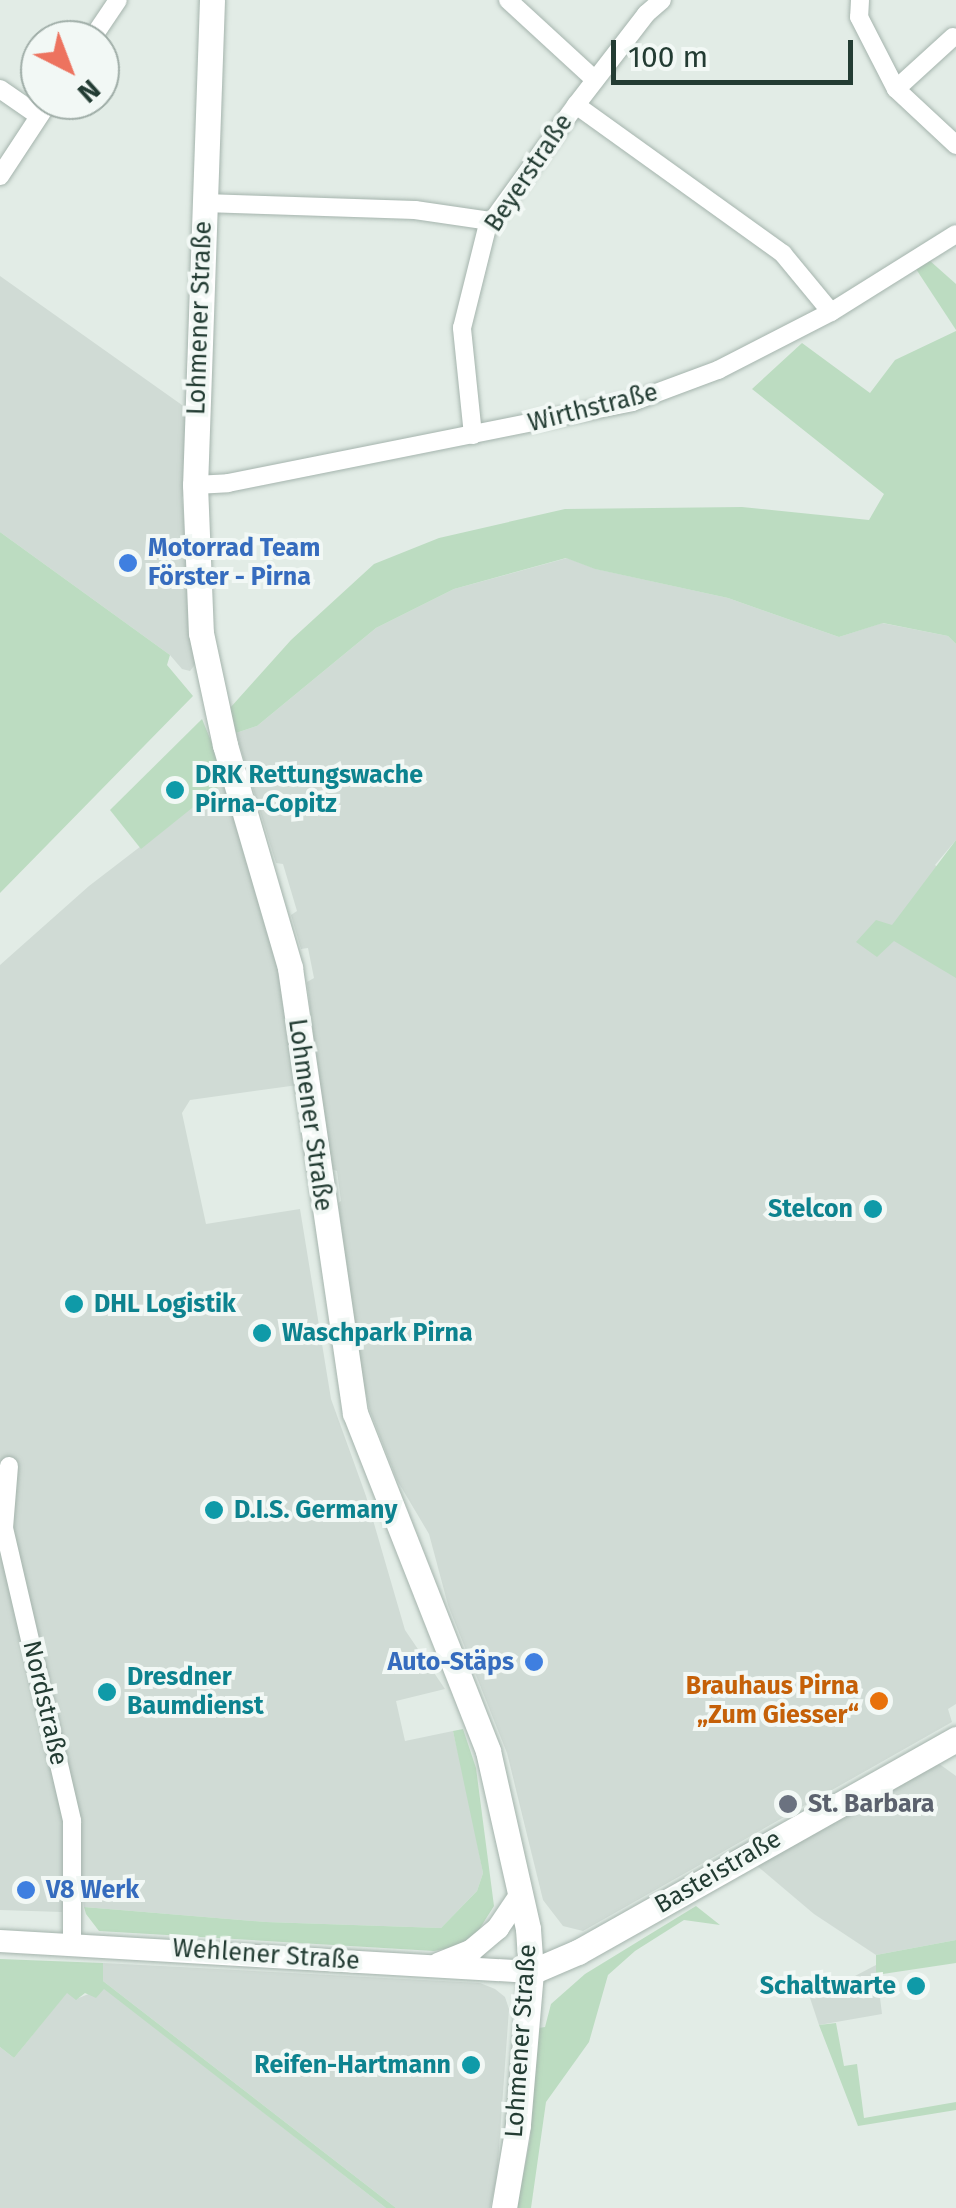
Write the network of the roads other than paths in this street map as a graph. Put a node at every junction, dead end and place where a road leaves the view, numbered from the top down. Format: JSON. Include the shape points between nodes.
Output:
{"nodes":[{"id":1,"x":212,"y":0,"type":"edge"},
{"id":2,"x":508,"y":0,"type":"edge"},
{"id":3,"x":662,"y":0,"type":"edge"},
{"id":4,"x":860,"y":0,"type":"edge"},
{"id":5,"x":953,"y":37,"type":"dead end"},
{"id":6,"x":595,"y":80,"type":"junction"},
{"id":7,"x":896,"y":89,"type":"junction"},
{"id":8,"x":576,"y":105,"type":"junction"},
{"id":9,"x":36,"y":120,"type":"edge"},
{"id":10,"x":956,"y":145,"type":"edge"},
{"id":11,"x":0,"y":176,"type":"edge"},
{"id":12,"x":204,"y":202,"type":"junction"},
{"id":13,"x":490,"y":221,"type":"junction"},
{"id":14,"x":956,"y":234,"type":"edge"},
{"id":15,"x":831,"y":312,"type":"junction"},
{"id":16,"x":473,"y":435,"type":"junction"},
{"id":17,"x":195,"y":485,"type":"junction"},
{"id":18,"x":9,"y":1466,"type":"dead end"},
{"id":19,"x":956,"y":1739,"type":"edge"},
{"id":20,"x":521,"y":1894,"type":"junction"},
{"id":21,"x":0,"y":1941,"type":"edge"},
{"id":22,"x":72,"y":1942,"type":"junction"},
{"id":23,"x":435,"y":1966,"type":"junction"},
{"id":24,"x":531,"y":1972,"type":"junction"},
{"id":25,"x":504,"y":2208,"type":"edge"}],
"edges":[{"from":1,"to":12,"type":"main road","name":"Lohmener Straße"},
{"from":2,"to":6,"type":"street"},
{"from":3,"to":6,"type":"street","name":"Beyerstraße"},
{"from":4,"to":7,"type":"street","via":[[859,17]]},
{"from":5,"to":7,"type":"street"},
{"from":6,"to":8,"type":"street","name":"Beyerstraße"},
{"from":7,"to":10,"type":"street"},
{"from":8,"to":13,"type":"street","name":"Beyerstraße"},
{"from":8,"to":15,"type":"street","via":[[783,254]]},
{"from":9,"to":11,"type":"street"},
{"from":12,"to":13,"type":"street","via":[[415,210]]},
{"from":12,"to":17,"type":"main road","name":"Lohmener Straße"},
{"from":13,"to":16,"type":"street","name":"Beyerstraße","via":[[462,328]]},
{"from":14,"to":15,"type":"street","name":"Wirthstraße"},
{"from":15,"to":16,"type":"street","name":"Wirthstraße","via":[[700,378],[632,402]]},
{"from":16,"to":17,"type":"street","name":"Wirthstraße"},
{"from":17,"to":20,"type":"main road","name":"Lohmener Straße","via":[[201,633],[290,968],[356,1414],[484,1740]]},
{"from":18,"to":22,"type":"street","name":"Nordstraße","via":[[4,1528],[72,1821]]},
{"from":19,"to":24,"type":"main road","name":"Basteistraße","via":[[578,1952]]},
{"from":20,"to":23,"type":"street","via":[[498,1928],[472,1950]]},
{"from":20,"to":24,"type":"main road","name":"Lohmener Straße"},
{"from":21,"to":22,"type":"street","name":"Wehlener Straße"},
{"from":22,"to":23,"type":"street","name":"Wehlener Straße"},
{"from":23,"to":24,"type":"street","name":"Wehlener Straße"},
{"from":24,"to":25,"type":"main road","name":"Lohmener Straße"}]}
